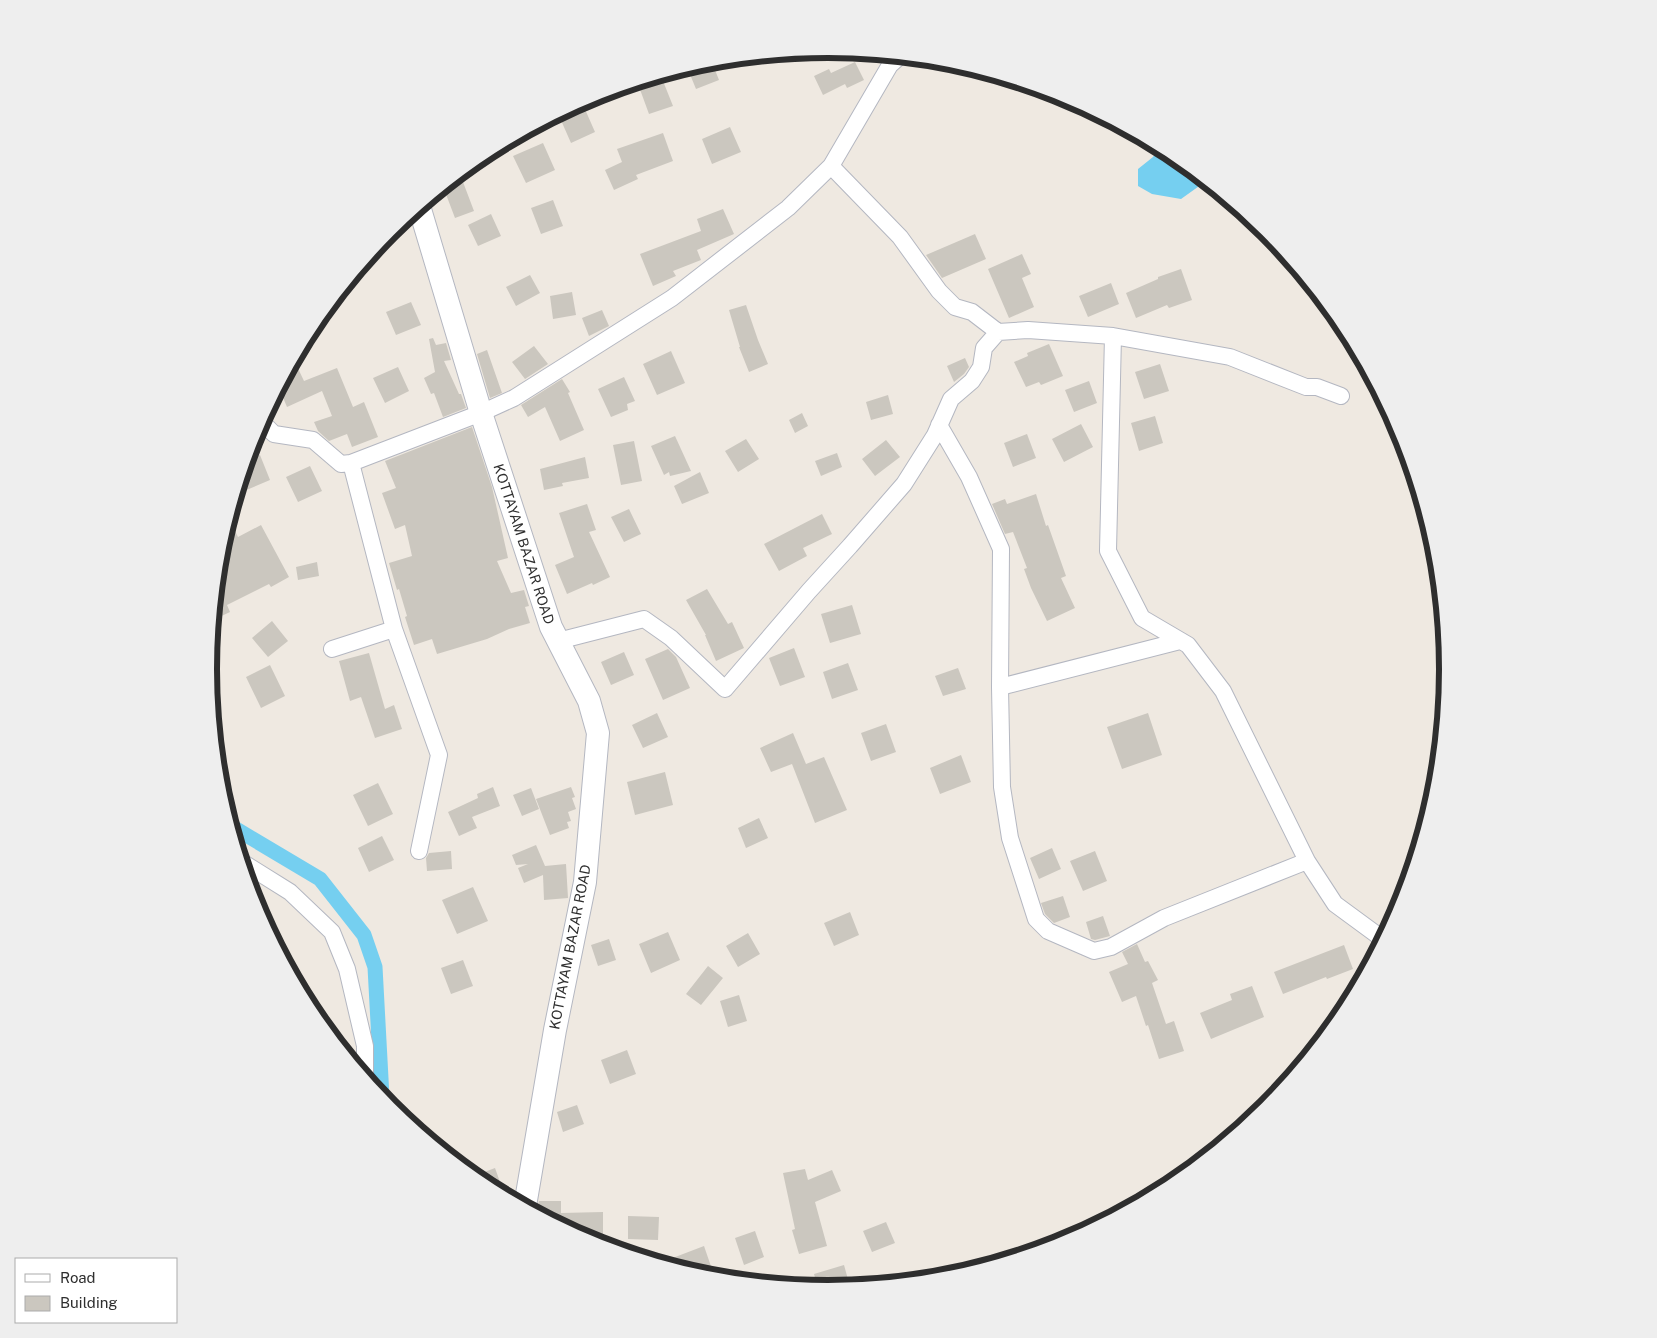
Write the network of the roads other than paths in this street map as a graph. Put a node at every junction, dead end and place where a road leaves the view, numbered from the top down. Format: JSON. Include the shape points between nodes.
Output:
{"nodes":[{"id":1,"x":894,"y":62,"type":"edge"},
{"id":2,"x":831,"y":166,"type":"junction"},
{"id":3,"x":421,"y":213,"type":"edge"},
{"id":4,"x":998,"y":332,"type":"junction"},
{"id":5,"x":1112,"y":336,"type":"junction"},
{"id":6,"x":1341,"y":396,"type":"dead end"},
{"id":7,"x":481,"y":413,"type":"junction"},
{"id":8,"x":939,"y":424,"type":"junction"},
{"id":9,"x":267,"y":427,"type":"edge"},
{"id":10,"x":351,"y":463,"type":"junction"},
{"id":11,"x":394,"y":629,"type":"junction"},
{"id":12,"x":1180,"y":640,"type":"junction"},
{"id":13,"x":558,"y":641,"type":"junction"},
{"id":14,"x":332,"y":649,"type":"dead end"},
{"id":15,"x":1000,"y":687,"type":"junction"},
{"id":16,"x":419,"y":851,"type":"dead end"},
{"id":17,"x":1307,"y":860,"type":"junction"},
{"id":18,"x":249,"y":867,"type":"edge"},
{"id":19,"x":1378,"y":936,"type":"edge"},
{"id":20,"x":365,"y":1067,"type":"edge"},
{"id":21,"x":525,"y":1200,"type":"edge"}],
"edges":[{"from":1,"to":2,"type":"street"},
{"from":2,"to":4,"type":"street","via":[[900,236],[939,292],[955,307],[972,312]]},
{"from":2,"to":7,"type":"street","via":[[788,208],[672,298],[514,398]]},
{"from":3,"to":7,"type":"main road","name":"KOTTAYAM BAZAR ROAD"},
{"from":4,"to":5,"type":"street","via":[[1028,330]]},
{"from":4,"to":8,"type":"street","via":[[984,348],[981,367],[972,381],[951,399]]},
{"from":5,"to":6,"type":"street","via":[[1230,357],[1306,387],[1317,387]]},
{"from":5,"to":12,"type":"street","via":[[1108,551],[1142,618]]},
{"from":7,"to":10,"type":"street"},
{"from":7,"to":13,"type":"main road","name":"KOTTAYAM BAZAR ROAD"},
{"from":8,"to":13,"type":"street","via":[[904,484],[725,689],[671,638],[644,619]]},
{"from":8,"to":15,"type":"street","via":[[969,477],[1000,549]]},
{"from":9,"to":10,"type":"street","via":[[274,434],[313,440],[342,464]]},
{"from":10,"to":11,"type":"street"},
{"from":11,"to":14,"type":"street"},
{"from":11,"to":16,"type":"street","via":[[438,755]]},
{"from":12,"to":15,"type":"street"},
{"from":12,"to":17,"type":"street","via":[[1188,645],[1224,691]]},
{"from":13,"to":21,"type":"main road","name":"KOTTAYAM BAZAR ROAD","via":[[589,701],[598,733],[585,882]]},
{"from":15,"to":17,"type":"street","via":[[1002,787],[1010,838],[1036,920],[1048,931],[1094,951],[1111,946],[1164,918]]},
{"from":17,"to":19,"type":"street","via":[[1335,904]]},
{"from":18,"to":20,"type":"street","via":[[290,892],[332,932],[347,969],[365,1046]]}]}
